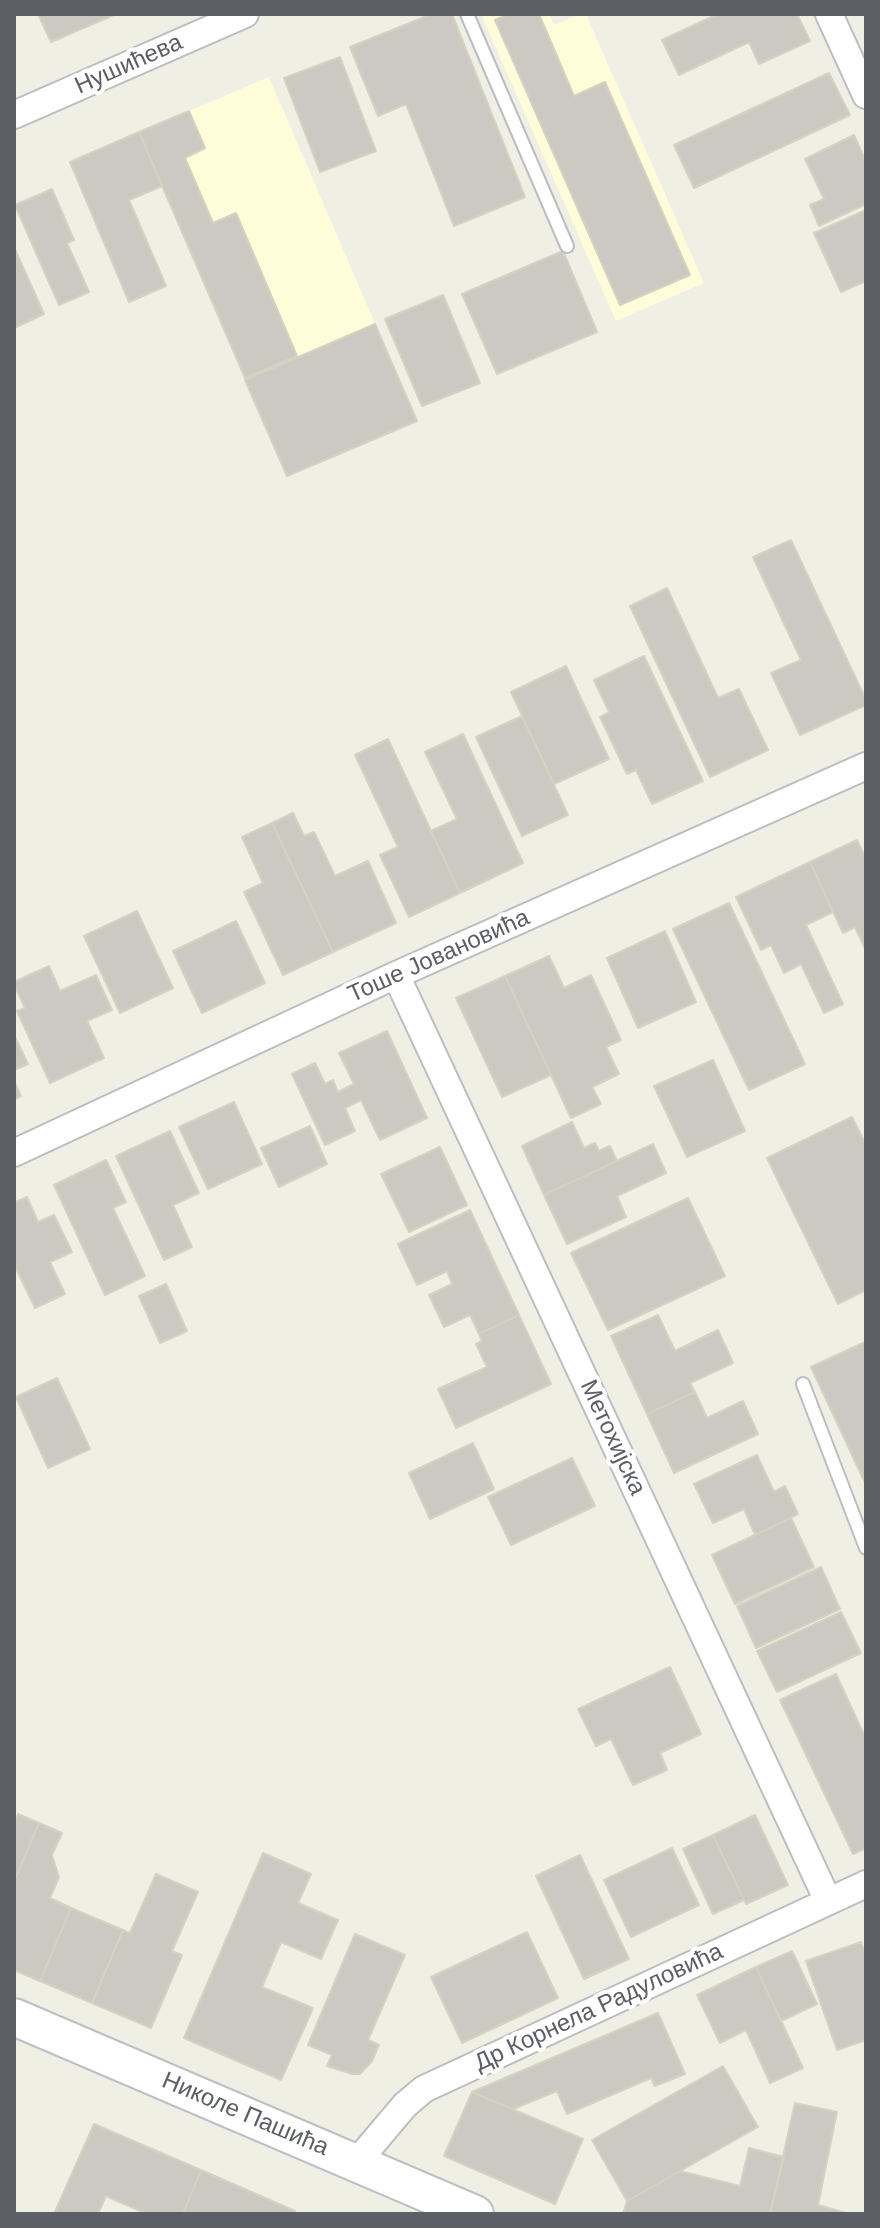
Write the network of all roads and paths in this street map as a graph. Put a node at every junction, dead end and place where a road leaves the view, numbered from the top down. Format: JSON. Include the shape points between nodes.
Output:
{"nodes":[{"id":1,"x":245,"y":14,"type":"edge"},
{"id":2,"x":467,"y":14,"type":"edge"},
{"id":3,"x":829,"y":14,"type":"edge"},
{"id":4,"x":866,"y":95,"type":"edge"},
{"id":5,"x":14,"y":115,"type":"edge"},
{"id":6,"x":567,"y":246,"type":"dead end"},
{"id":7,"x":866,"y":766,"type":"edge"},
{"id":8,"x":396,"y":975,"type":"junction"},
{"id":9,"x":14,"y":1153,"type":"edge"},
{"id":10,"x":803,"y":1384,"type":"dead end"},
{"id":11,"x":866,"y":1548,"type":"edge"},
{"id":12,"x":866,"y":1884,"type":"edge"},
{"id":13,"x":828,"y":1901,"type":"junction"},
{"id":14,"x":14,"y":2017,"type":"edge"},
{"id":15,"x":356,"y":2163,"type":"junction"},
{"id":16,"x":475,"y":2214,"type":"edge"}],
"edges":[{"from":1,"to":5,"type":"street","name":"Нушићева"},
{"from":2,"to":6,"type":"lane"},
{"from":3,"to":4,"type":"street"},
{"from":7,"to":8,"type":"street","name":"Тоше Јовановића"},
{"from":8,"to":9,"type":"street","name":"Тоше Јовановића"},
{"from":8,"to":13,"type":"street","name":"Метохијска"},
{"from":10,"to":11,"type":"lane"},
{"from":12,"to":13,"type":"street","name":"Др Корнела Радуловића"},
{"from":13,"to":15,"type":"street","name":"Др Корнела Радуловића","via":[[424,2089]]},
{"from":14,"to":15,"type":"main road","name":"Николе Пашића"},
{"from":15,"to":16,"type":"main road","name":"Николе Пашића"}]}
